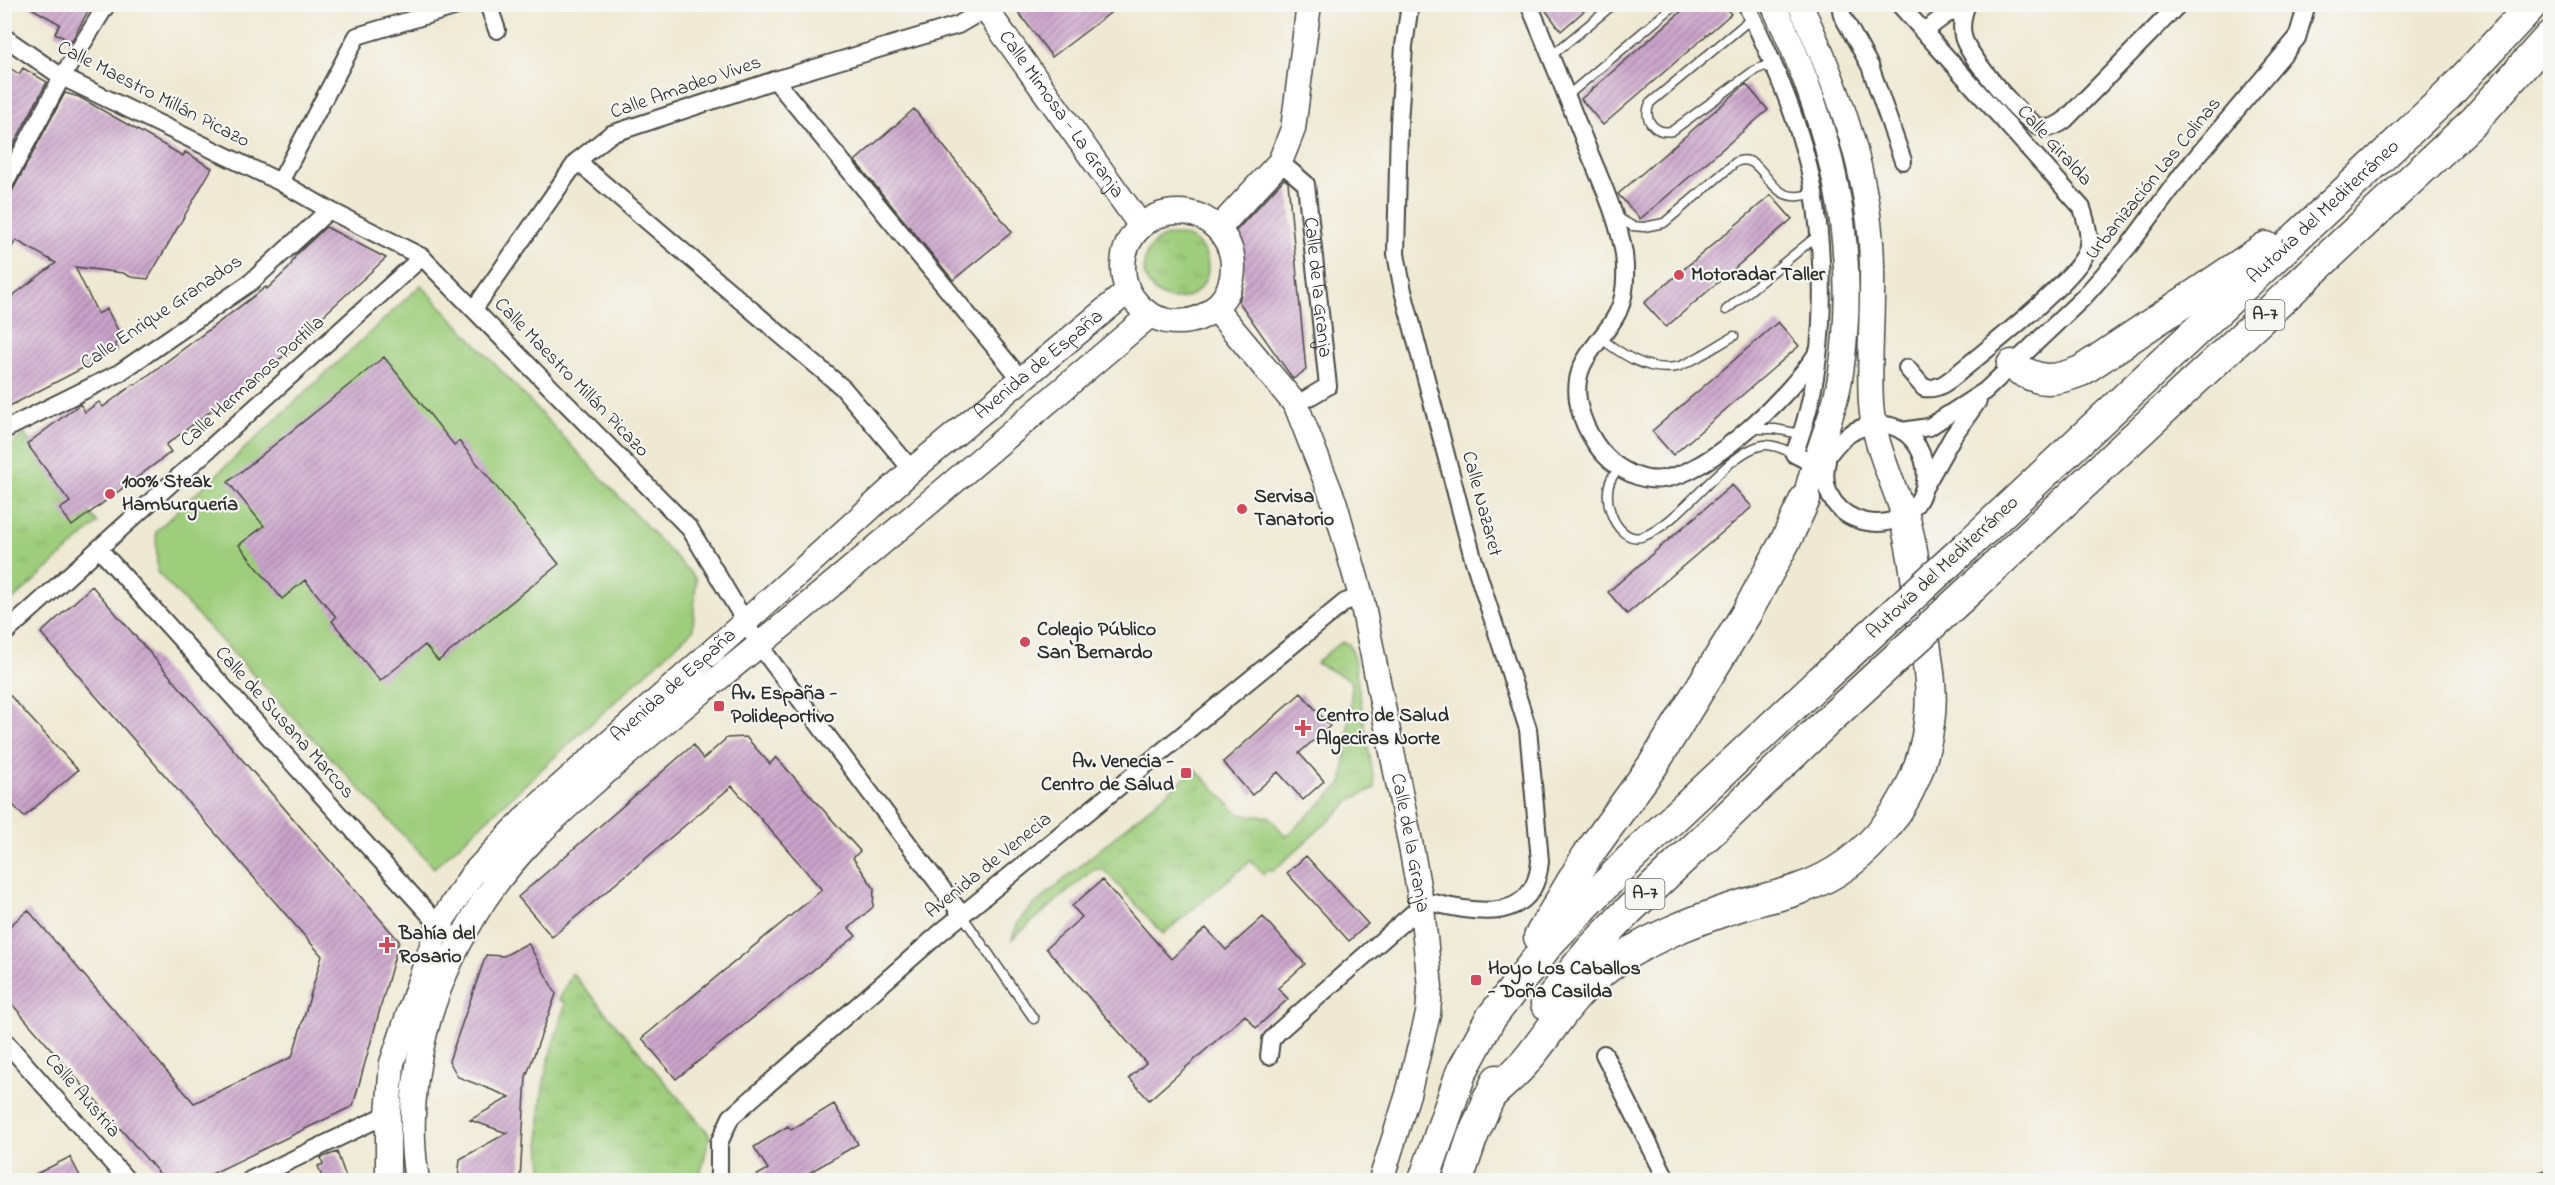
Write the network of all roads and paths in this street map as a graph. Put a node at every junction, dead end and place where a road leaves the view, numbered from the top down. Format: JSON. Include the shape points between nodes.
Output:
{"nodes":[{"id":1,"x":107,"y":4,"type":"edge"},
{"id":2,"x":464,"y":4,"type":"edge"},
{"id":3,"x":488,"y":4,"type":"edge"},
{"id":4,"x":1309,"y":4,"type":"edge"},
{"id":5,"x":1410,"y":4,"type":"edge"},
{"id":6,"x":1529,"y":4,"type":"edge"},
{"id":7,"x":1614,"y":4,"type":"edge"},
{"id":8,"x":1676,"y":4,"type":"edge"},
{"id":9,"x":1773,"y":4,"type":"edge"},
{"id":10,"x":1800,"y":4,"type":"edge"},
{"id":11,"x":1840,"y":4,"type":"edge"},
{"id":12,"x":1899,"y":4,"type":"edge"},
{"id":13,"x":2179,"y":4,"type":"edge"},
{"id":14,"x":2307,"y":4,"type":"edge"},
{"id":15,"x":2509,"y":4,"type":"edge"},
{"id":16,"x":2534,"y":4,"type":"edge"},
{"id":17,"x":984,"y":7,"type":"edge"},
{"id":18,"x":1966,"y":7,"type":"edge"},
{"id":19,"x":1749,"y":11,"type":"edge"},
{"id":20,"x":497,"y":30,"type":"dead end"},
{"id":21,"x":1923,"y":32,"type":"junction"},
{"id":22,"x":2550,"y":36,"type":"edge"},
{"id":23,"x":4,"y":37,"type":"edge"},
{"id":24,"x":1551,"y":56,"type":"junction"},
{"id":25,"x":2550,"y":61,"type":"edge"},
{"id":26,"x":1775,"y":70,"type":"junction"},
{"id":27,"x":62,"y":77,"type":"junction"},
{"id":28,"x":775,"y":80,"type":"junction"},
{"id":29,"x":2449,"y":94,"type":"junction"},
{"id":30,"x":1566,"y":96,"type":"junction"},
{"id":31,"x":2474,"y":121,"type":"junction"},
{"id":32,"x":577,"y":161,"type":"junction"},
{"id":33,"x":1903,"y":161,"type":"dead end"},
{"id":34,"x":1280,"y":162,"type":"junction"},
{"id":35,"x":279,"y":182,"type":"junction"},
{"id":36,"x":4,"y":185,"type":"edge"},
{"id":37,"x":1814,"y":192,"type":"junction"},
{"id":38,"x":2331,"y":205,"type":"junction"},
{"id":39,"x":329,"y":210,"type":"junction"},
{"id":40,"x":1612,"y":213,"type":"junction"},
{"id":41,"x":1141,"y":226,"type":"junction"},
{"id":42,"x":1218,"y":229,"type":"junction"},
{"id":43,"x":1818,"y":235,"type":"junction"},
{"id":44,"x":422,"y":257,"type":"junction"},
{"id":45,"x":1128,"y":291,"type":"junction"},
{"id":46,"x":474,"y":309,"type":"junction"},
{"id":47,"x":1215,"y":309,"type":"junction"},
{"id":48,"x":1726,"y":310,"type":"dead end"},
{"id":49,"x":1150,"y":315,"type":"junction"},
{"id":50,"x":1734,"y":336,"type":"dead end"},
{"id":51,"x":1599,"y":337,"type":"junction"},
{"id":52,"x":1844,"y":339,"type":"junction"},
{"id":53,"x":1817,"y":353,"type":"junction"},
{"id":54,"x":2012,"y":365,"type":"junction"},
{"id":55,"x":1907,"y":368,"type":"dead end"},
{"id":56,"x":1020,"y":378,"type":"junction"},
{"id":57,"x":1813,"y":389,"type":"junction"},
{"id":58,"x":1985,"y":391,"type":"junction"},
{"id":59,"x":1296,"y":405,"type":"junction"},
{"id":60,"x":1874,"y":424,"type":"junction"},
{"id":61,"x":4,"y":430,"type":"edge"},
{"id":62,"x":1744,"y":431,"type":"junction"},
{"id":63,"x":1902,"y":431,"type":"junction"},
{"id":64,"x":1814,"y":453,"type":"junction"},
{"id":65,"x":1621,"y":469,"type":"junction"},
{"id":66,"x":912,"y":470,"type":"junction"},
{"id":67,"x":1923,"y":489,"type":"junction"},
{"id":68,"x":1805,"y":499,"type":"joint"},
{"id":69,"x":1904,"y":516,"type":"junction"},
{"id":70,"x":99,"y":549,"type":"junction"},
{"id":71,"x":1361,"y":596,"type":"junction"},
{"id":72,"x":744,"y":623,"type":"junction"},
{"id":73,"x":4,"y":634,"type":"edge"},
{"id":74,"x":759,"y":645,"type":"junction"},
{"id":75,"x":1422,"y":908,"type":"junction"},
{"id":76,"x":962,"y":915,"type":"junction"},
{"id":77,"x":439,"y":925,"type":"junction"},
{"id":78,"x":462,"y":936,"type":"junction"},
{"id":79,"x":1034,"y":1019,"type":"dead end"},
{"id":80,"x":1490,"y":1019,"type":"junction"},
{"id":81,"x":4,"y":1040,"type":"edge"},
{"id":82,"x":1604,"y":1054,"type":"dead end"},
{"id":83,"x":1269,"y":1056,"type":"dead end"},
{"id":84,"x":1488,"y":1098,"type":"junction"},
{"id":85,"x":388,"y":1114,"type":"junction"},
{"id":86,"x":2550,"y":1178,"type":"edge"},
{"id":87,"x":127,"y":1180,"type":"edge"},
{"id":88,"x":250,"y":1180,"type":"edge"},
{"id":89,"x":388,"y":1180,"type":"edge"},
{"id":90,"x":417,"y":1180,"type":"edge"},
{"id":91,"x":719,"y":1180,"type":"edge"},
{"id":92,"x":1381,"y":1180,"type":"edge"},
{"id":93,"x":1424,"y":1180,"type":"edge"},
{"id":94,"x":1458,"y":1180,"type":"edge"},
{"id":95,"x":1667,"y":1180,"type":"edge"},
{"id":96,"x":2543,"y":1180,"type":"edge"}],
"edges":[{"from":1,"to":27,"type":"street"},
{"from":2,"to":35,"type":"street","via":[[357,36]]},
{"from":3,"to":20,"type":"street"},
{"from":4,"to":34,"type":"main road","via":[[1293,129]]},
{"from":5,"to":75,"type":"street","name":"Calle Nazaret","via":[[1399,123],[1396,254],[1402,291],[1473,558],[1528,729],[1540,861],[1534,888],[1512,907],[1500,911],[1458,909],[1434,903]]},
{"from":6,"to":24,"type":"street"},
{"from":7,"to":24,"type":"lane"},
{"from":8,"to":30,"type":"lane"},
{"from":9,"to":52,"type":"main road","via":[[1816,103],[1831,154],[1848,267]]},
{"from":10,"to":60,"type":"main road","via":[[1837,90],[1863,184],[1871,242]]},
{"from":11,"to":33,"type":"street","via":[[1870,66]]},
{"from":12,"to":21,"type":"street","name":"Calle Giralda"},
{"from":13,"to":18,"type":"street","via":[[2065,120],[2050,128],[2042,128],[2028,119],[1972,56],[1962,36]]},
{"from":14,"to":54,"type":"street","name":"Urbanización Las Colinas","via":[[2298,38],[2183,173],[2128,247],[2084,297]]},
{"from":15,"to":29,"type":"highway"},
{"from":16,"to":29,"type":"highway","name":"Autovía del Mediterráneo","number":"A-7"},
{"from":17,"to":28,"type":"street","name":"Calle Amadeo Vives","via":[[958,26]]},
{"from":17,"to":41,"type":"main road","name":"Calle Mimosa - La Granja"},
{"from":18,"to":21,"type":"street","via":[[1947,14]]},
{"from":19,"to":26,"type":"street"},
{"from":19,"to":26,"type":"lane","via":[[1650,103],[1648,120],[1661,131],[1672,131],[1755,69],[1765,66]]},
{"from":21,"to":55,"type":"street","name":"Calle Giralda","via":[[2082,208],[2088,239],[2082,260],[2058,287],[1942,386],[1924,388]]},
{"from":22,"to":31,"type":"highway","name":"Autovía del Mediterráneo","number":"A-7"},
{"from":23,"to":27,"type":"street","name":"Calle Maestro Millán Picazo"},
{"from":24,"to":30,"type":"street"},
{"from":25,"to":31,"type":"highway"},
{"from":26,"to":37,"type":"street"},
{"from":27,"to":35,"type":"street","name":"Calle Maestro Millán Picazo"},
{"from":27,"to":36,"type":"street"},
{"from":28,"to":32,"type":"street","name":"Calle Amadeo Vives","via":[[611,134]]},
{"from":28,"to":56,"type":"street"},
{"from":29,"to":38,"type":"highway","name":"Autovía del Mediterráneo","number":"A-7"},
{"from":30,"to":40,"type":"street"},
{"from":31,"to":84,"type":"highway","name":"Autovía del Mediterráneo","number":"A-7","bridge":true,"via":[[1635,904],[1591,949],[1519,1040]]},
{"from":32,"to":46,"type":"street","name":"Calle Amadeo Vives"},
{"from":32,"to":66,"type":"street","via":[[843,388]]},
{"from":34,"to":42,"type":"main road"},
{"from":34,"to":59,"type":"street","name":"Calle de la Granja","via":[[1306,184],[1328,386]]},
{"from":35,"to":39,"type":"street","name":"Calle Maestro Millán Picazo"},
{"from":37,"to":40,"type":"lane","via":[[1802,197],[1783,194],[1755,162],[1746,159],[1736,162],[1664,223],[1632,226]]},
{"from":37,"to":43,"type":"street"},
{"from":38,"to":54,"type":"highway","via":[[2081,371],[2048,380],[2028,376]]},
{"from":38,"to":80,"type":"highway","name":"Autovía del Mediterráneo","number":"A-7","bridge":true,"via":[[1630,859],[1550,942]]},
{"from":39,"to":44,"type":"street","name":"Calle Maestro Millán Picazo"},
{"from":39,"to":61,"type":"street","name":"Calle Enrique Granados","via":[[251,282],[119,373]]},
{"from":40,"to":51,"type":"street","via":[[1623,254],[1625,283],[1618,312]]},
{"from":41,"to":42,"type":"main road","via":[[1172,212],[1189,213]]},
{"from":41,"to":45,"type":"main road","via":[[1124,256],[1123,274]]},
{"from":42,"to":47,"type":"main road","via":[[1228,244],[1233,269],[1226,295]]},
{"from":43,"to":48,"type":"lane"},
{"from":43,"to":53,"type":"street","via":[[1822,295]]},
{"from":44,"to":46,"type":"street","name":"Calle Maestro Millán Picazo"},
{"from":44,"to":70,"type":"street","name":"Calle Hermanos Portilla"},
{"from":45,"to":49,"type":"main road"},
{"from":45,"to":56,"type":"main road","name":"Avenida de España"},
{"from":46,"to":72,"type":"street","name":"Calle Maestro Millán Picazo","via":[[690,529]]},
{"from":47,"to":49,"type":"main road","via":[[1184,322],[1166,322]]},
{"from":47,"to":59,"type":"main road","name":"Calle de la Granja"},
{"from":49,"to":74,"type":"main road","name":"Avenida de España"},
{"from":50,"to":51,"type":"lane","via":[[1677,367],[1652,367],[1621,354]]},
{"from":51,"to":65,"type":"street","via":[[1583,363],[1578,401],[1596,444]]},
{"from":52,"to":57,"type":"street"},
{"from":52,"to":64,"type":"main road","via":[[1833,411]]},
{"from":53,"to":57,"type":"street"},
{"from":53,"to":62,"type":"street","via":[[1793,387]]},
{"from":54,"to":58,"type":"street","name":"Urbanización Las Colinas"},
{"from":56,"to":66,"type":"main road","name":"Avenida de España"},
{"from":57,"to":64,"type":"street"},
{"from":58,"to":63,"type":"street","via":[[1940,422]]},
{"from":58,"to":67,"type":"street"},
{"from":59,"to":71,"type":"main road","name":"Calle de la Granja","via":[[1335,504]]},
{"from":60,"to":63,"type":"street"},
{"from":60,"to":64,"type":"street","via":[[1848,433]]},
{"from":60,"to":69,"type":"main road"},
{"from":62,"to":64,"type":"lane","via":[[1765,428]]},
{"from":62,"to":65,"type":"street","via":[[1709,460],[1682,474],[1662,480]]},
{"from":63,"to":67,"type":"street","via":[[1924,459]]},
{"from":64,"to":65,"type":"lane","via":[[1765,445],[1750,450],[1666,523],[1641,538],[1623,534],[1608,501],[1610,479]]},
{"from":64,"to":68,"type":"main road"},
{"from":64,"to":69,"type":"street","via":[[1833,501],[1844,513],[1874,524]]},
{"from":66,"to":72,"type":"main road","name":"Avenida de España"},
{"from":67,"to":69,"type":"street"},
{"from":68,"to":80,"type":"highway","via":[[1746,614],[1653,765],[1587,856]]},
{"from":69,"to":84,"type":"highway","via":[[1931,690],[1923,754],[1897,814],[1874,842],[1825,879],[1694,923],[1603,970],[1567,1006],[1526,1062]]},
{"from":70,"to":73,"type":"street","name":"Calle Hermanos Portilla"},
{"from":70,"to":77,"type":"street","name":"Calle de Susana Marcos"},
{"from":71,"to":75,"type":"main road","name":"Calle de la Granja"},
{"from":71,"to":76,"type":"street","name":"Avenida de Venecia","via":[[1345,602]]},
{"from":72,"to":74,"type":"street","name":"Calle Maestro Millán Picazo"},
{"from":72,"to":77,"type":"main road","name":"Avenida de España","via":[[528,815],[472,875]]},
{"from":74,"to":76,"type":"street","name":"Calle Maestro Millán Picazo"},
{"from":74,"to":78,"type":"main road","name":"Avenida de España","via":[[651,732],[535,836],[487,896]]},
{"from":75,"to":83,"type":"street","via":[[1279,1031],[1271,1040]]},
{"from":75,"to":92,"type":"main road","name":"Calle de la Granja","via":[[1430,987],[1428,1014]]},
{"from":76,"to":79,"type":"lane"},
{"from":76,"to":91,"type":"street","name":"Avenida de Venecia","via":[[731,1117],[719,1143]]},
{"from":77,"to":78,"type":"street"},
{"from":77,"to":85,"type":"main road","name":"Avenida de España","via":[[392,1063]]},
{"from":78,"to":90,"type":"main road","name":"Avenida de España","via":[[434,999],[419,1055],[412,1152]]},
{"from":80,"to":93,"type":"highway","name":"Autovía del Mediterráneo","number":"A-7","via":[[1461,1073]]},
{"from":81,"to":87,"type":"street","name":"Calle Austria"},
{"from":82,"to":95,"type":"street"},
{"from":84,"to":94,"type":"highway","name":"Autovía del Mediterráneo","number":"A-7"},
{"from":85,"to":88,"type":"street"},
{"from":85,"to":89,"type":"main road","name":"Avenida de España"},
{"from":86,"to":96,"type":"street"}]}
